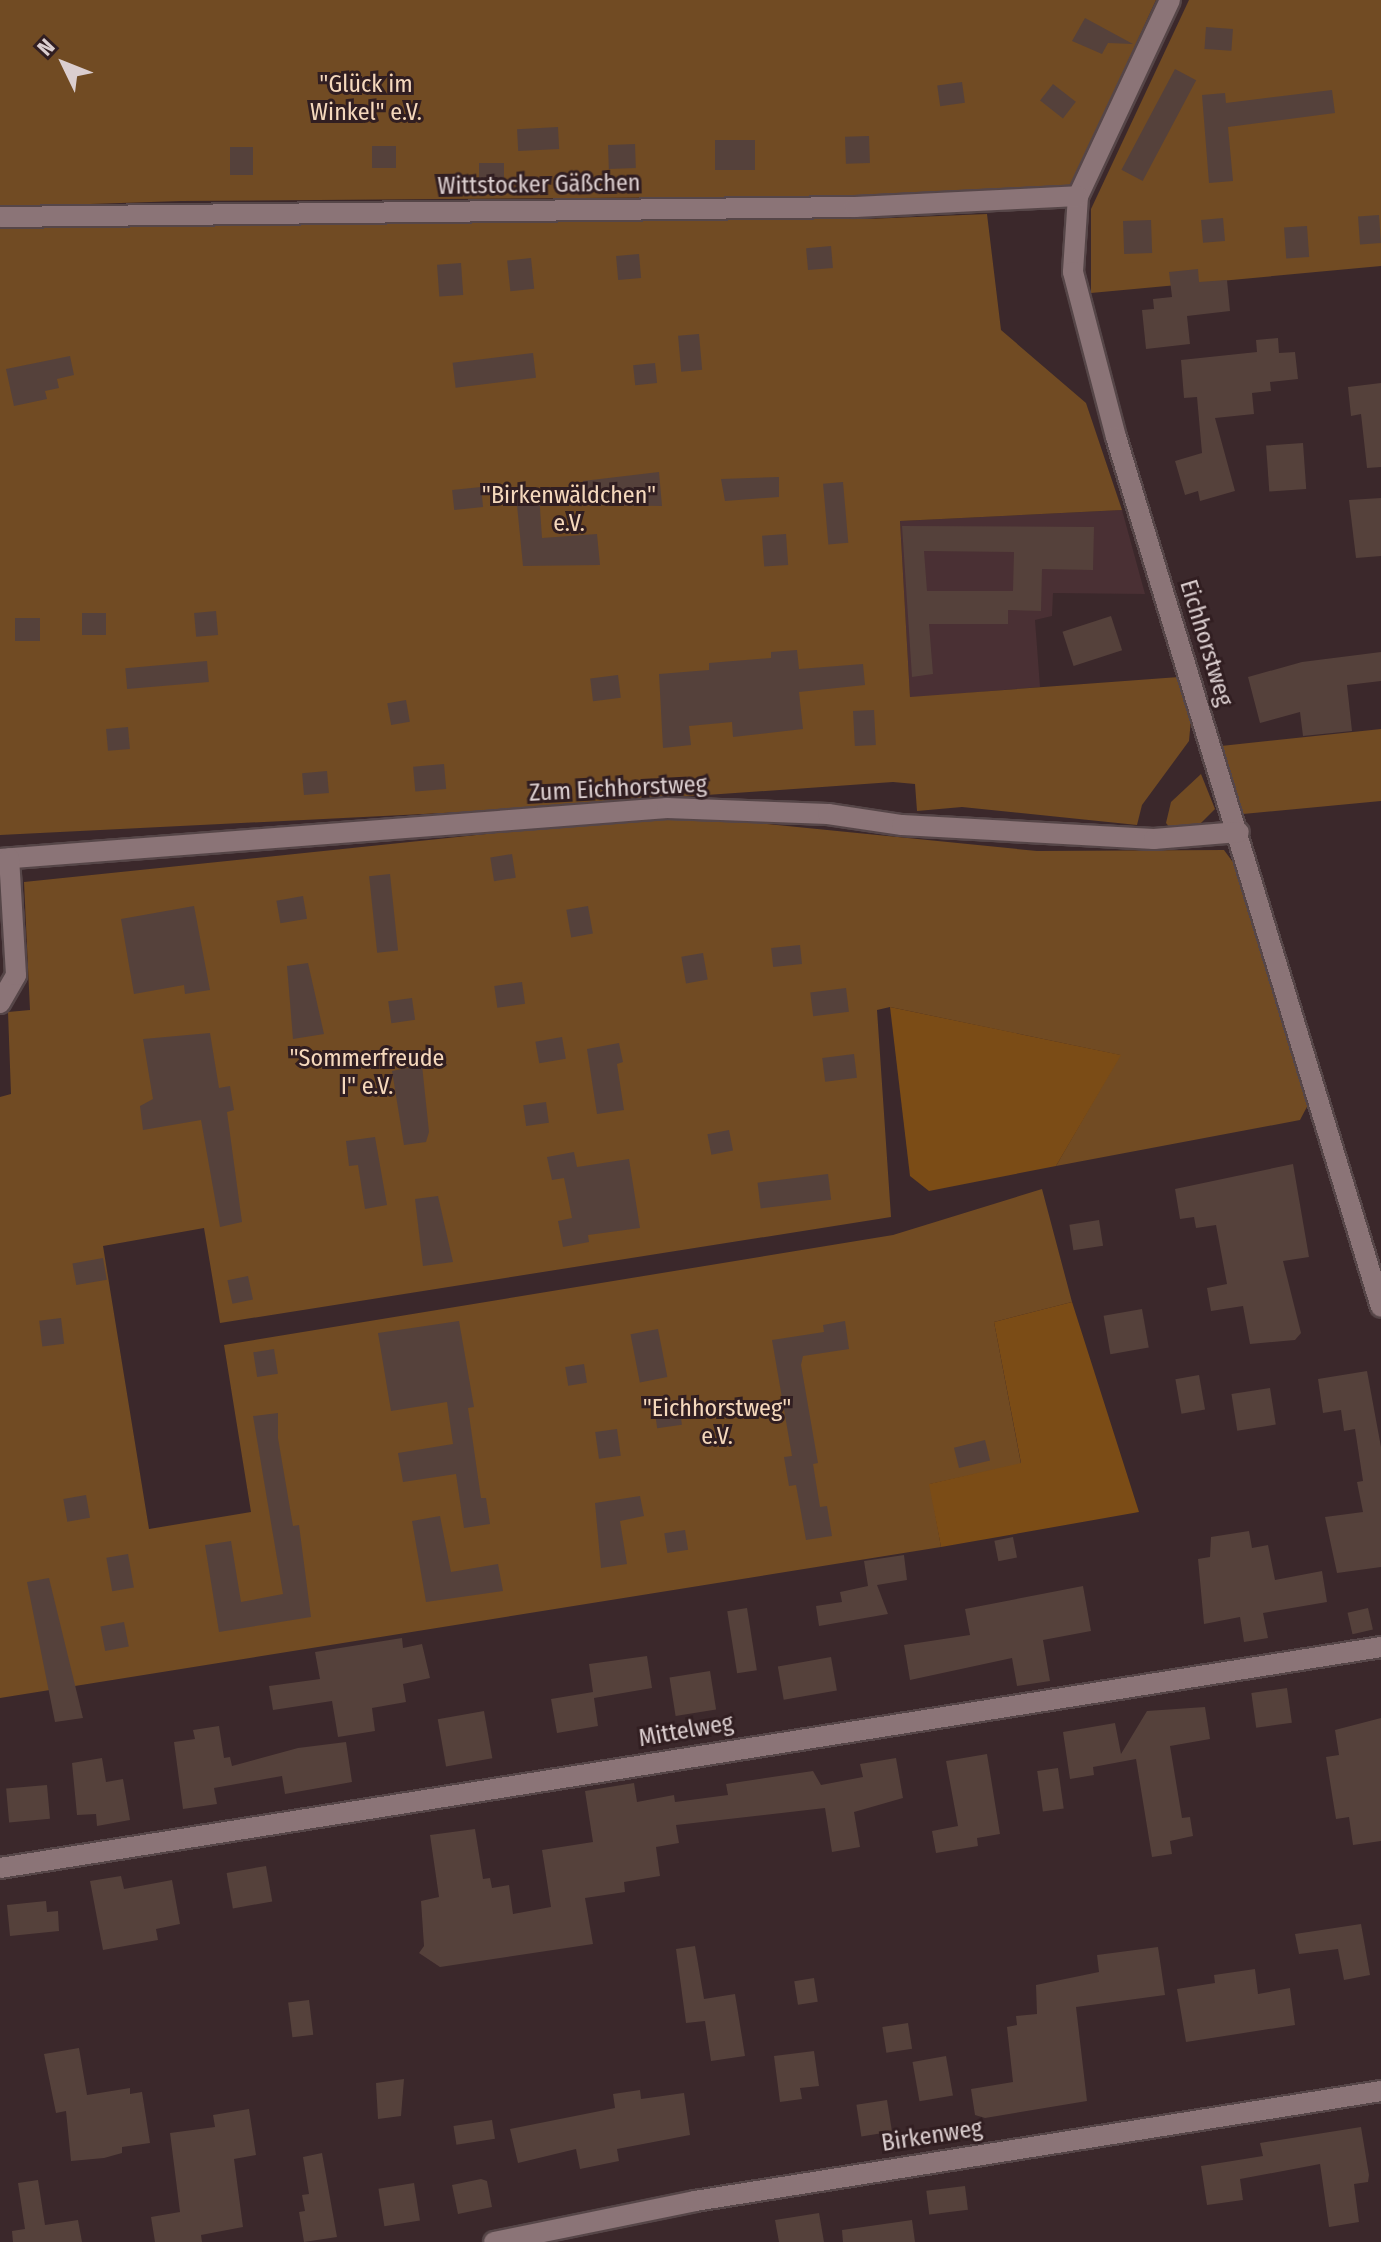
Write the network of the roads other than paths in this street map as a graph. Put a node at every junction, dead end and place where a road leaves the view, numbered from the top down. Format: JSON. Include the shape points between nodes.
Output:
{"nodes":[{"id":1,"x":1170,"y":0,"type":"edge"},
{"id":2,"x":1078,"y":196,"type":"junction"},
{"id":3,"x":0,"y":217,"type":"edge"},
{"id":4,"x":1239,"y":832,"type":"junction"},
{"id":5,"x":5,"y":859,"type":"edge"},
{"id":6,"x":0,"y":1003,"type":"edge"},
{"id":7,"x":1381,"y":1307,"type":"edge"},
{"id":8,"x":1381,"y":1647,"type":"edge"},
{"id":9,"x":0,"y":1868,"type":"edge"},
{"id":10,"x":1381,"y":2091,"type":"edge"},
{"id":11,"x":494,"y":2242,"type":"edge"}],
"edges":[{"from":1,"to":2,"type":"street","name":"Eichhorstweg"},
{"from":2,"to":3,"type":"street","name":"Wittstocker Gäßchen","via":[[855,207]]},
{"from":2,"to":4,"type":"street","name":"Eichhorstweg","via":[[1073,272],[1083,323]]},
{"from":4,"to":5,"type":"street","name":"Zum Eichhorstweg","via":[[1154,839],[902,825],[828,814],[667,808]]},
{"from":4,"to":7,"type":"street","name":"Eichhorstweg"},
{"from":5,"to":6,"type":"street","via":[[16,975]]},
{"from":8,"to":9,"type":"street","name":"Mittelweg"},
{"from":10,"to":11,"type":"street","name":"Birkenweg","via":[[695,2201]]}]}
